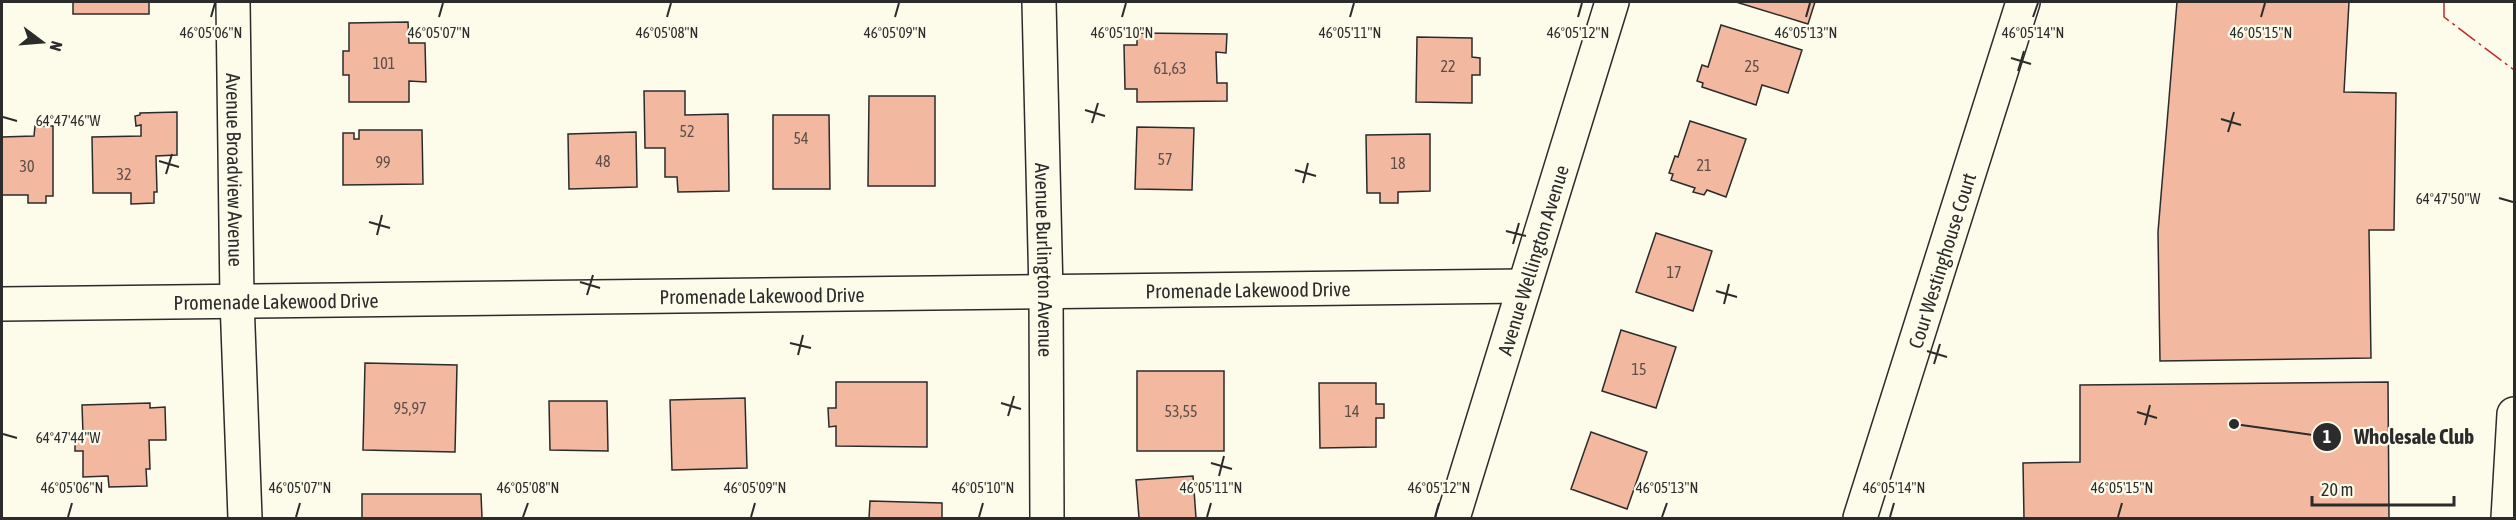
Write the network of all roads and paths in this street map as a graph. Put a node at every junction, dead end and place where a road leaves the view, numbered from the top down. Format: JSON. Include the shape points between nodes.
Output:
{"nodes":[{"id":1,"x":233,"y":2,"type":"edge"},
{"id":2,"x":1039,"y":2,"type":"edge"},
{"id":3,"x":1612,"y":2,"type":"edge"},
{"id":4,"x":2023,"y":2,"type":"edge"},
{"id":5,"x":1524,"y":286,"type":"junction"},
{"id":6,"x":1046,"y":292,"type":"junction"},
{"id":7,"x":237,"y":300,"type":"junction"},
{"id":8,"x":2,"y":304,"type":"edge"},
{"id":9,"x":2514,"y":414,"type":"edge"},
{"id":10,"x":245,"y":519,"type":"edge"},
{"id":11,"x":1047,"y":519,"type":"edge"},
{"id":12,"x":1453,"y":519,"type":"edge"},
{"id":13,"x":1860,"y":519,"type":"edge"},
{"id":14,"x":2508,"y":519,"type":"edge"}],
"edges":[{"from":1,"to":7,"type":"street","name":"Avenue Broadview Avenue"},
{"from":2,"to":6,"type":"street","name":"Avenue Burlington Avenue"},
{"from":3,"to":5,"type":"street","name":"Avenue Wellington Avenue"},
{"from":4,"to":13,"type":"street","name":"Cour Westinghouse Court"},
{"from":5,"to":6,"type":"street","name":"Promenade Lakewood Drive"},
{"from":5,"to":12,"type":"street","name":"Avenue Wellington Avenue"},
{"from":6,"to":7,"type":"street","name":"Promenade Lakewood Drive"},
{"from":6,"to":11,"type":"street","name":"Avenue Burlington Avenue"},
{"from":7,"to":8,"type":"street","name":"Promenade Lakewood Drive"},
{"from":7,"to":10,"type":"street","name":"Avenue Broadview Avenue"},
{"from":9,"to":14,"type":"street"}]}
